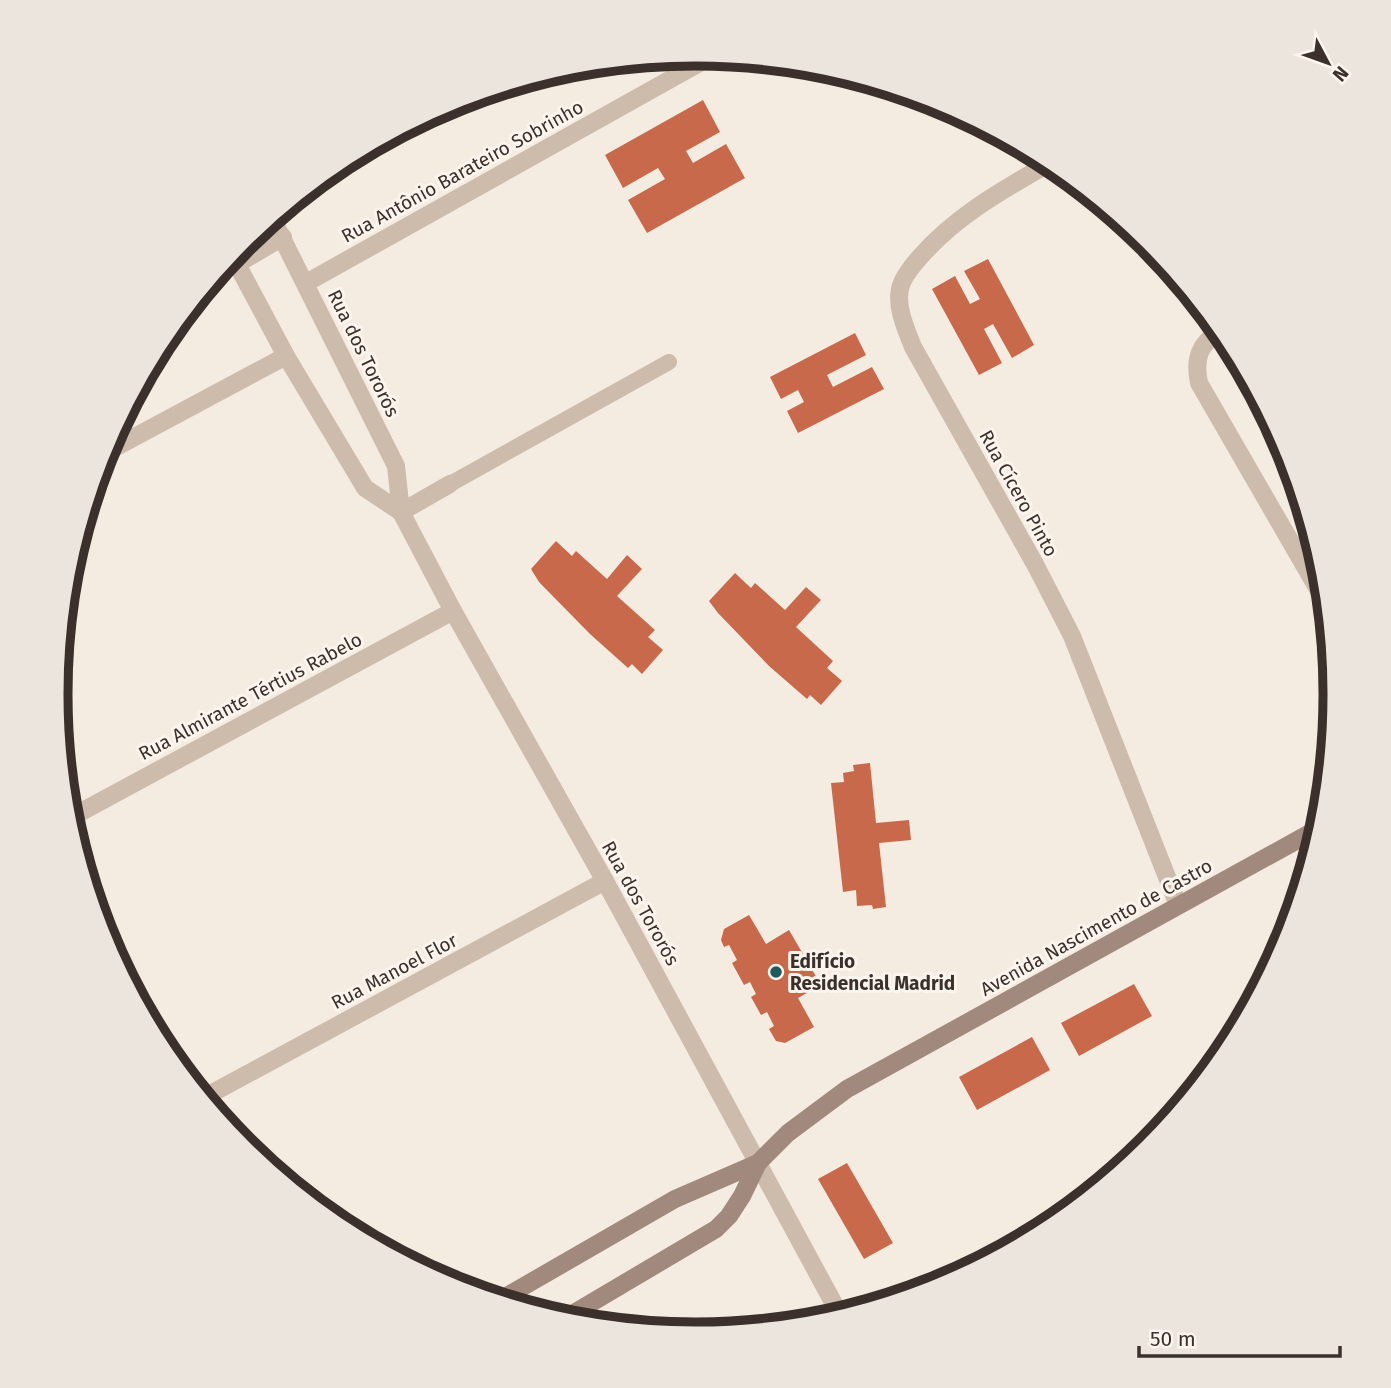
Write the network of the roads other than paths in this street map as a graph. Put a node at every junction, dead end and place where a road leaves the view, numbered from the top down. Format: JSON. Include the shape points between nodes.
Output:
{"nodes":[{"id":1,"x":694,"y":66,"type":"edge"},
{"id":2,"x":1039,"y":169,"type":"edge"},
{"id":3,"x":277,"y":227,"type":"edge"},
{"id":4,"x":283,"y":237,"type":"junction"},
{"id":5,"x":249,"y":253,"type":"edge"},
{"id":6,"x":237,"y":266,"type":"edge"},
{"id":7,"x":306,"y":283,"type":"junction"},
{"id":8,"x":1212,"y":338,"type":"edge"},
{"id":9,"x":286,"y":356,"type":"junction"},
{"id":10,"x":669,"y":362,"type":"dead end"},
{"id":11,"x":120,"y":445,"type":"edge"},
{"id":12,"x":450,"y":484,"type":"joint"},
{"id":13,"x":401,"y":512,"type":"junction"},
{"id":14,"x":1306,"y":549,"type":"edge"},
{"id":15,"x":453,"y":611,"type":"junction"},
{"id":16,"x":79,"y":813,"type":"edge"},
{"id":17,"x":1307,"y":835,"type":"edge"},
{"id":18,"x":605,"y":881,"type":"junction"},
{"id":19,"x":1178,"y":905,"type":"junction"},
{"id":20,"x":212,"y":1093,"type":"edge"},
{"id":21,"x":758,"y":1163,"type":"junction"},
{"id":22,"x":512,"y":1293,"type":"edge"},
{"id":23,"x":835,"y":1305,"type":"edge"},
{"id":24,"x":579,"y":1310,"type":"edge"}],
"edges":[{"from":1,"to":7,"type":"street","name":"Rua Antônio Barateiro Sobrinho"},
{"from":2,"to":19,"type":"street","name":"Rua Cícero Pinto","via":[[981,203],[933,242],[900,286],[899,301],[913,347],[1072,636]]},
{"from":3,"to":4,"type":"street","name":"Rua dos Tororós"},
{"from":4,"to":5,"type":"street"},
{"from":4,"to":7,"type":"street","name":"Rua dos Tororós"},
{"from":6,"to":9,"type":"street","name":"Rua dos Tororós"},
{"from":7,"to":13,"type":"street","name":"Rua dos Tororós","via":[[396,466]]},
{"from":8,"to":14,"type":"street","via":[[1196,359],[1199,383]]},
{"from":9,"to":11,"type":"street"},
{"from":9,"to":13,"type":"street","name":"Rua dos Tororós","via":[[365,488]]},
{"from":10,"to":12,"type":"lane"},
{"from":12,"to":13,"type":"street"},
{"from":13,"to":15,"type":"street","name":"Rua dos Tororós"},
{"from":15,"to":16,"type":"street","name":"Rua Almirante Tértius Rabelo"},
{"from":15,"to":18,"type":"street","name":"Rua dos Tororós"},
{"from":17,"to":19,"type":"main road","name":"Avenida Nascimento de Castro"},
{"from":18,"to":20,"type":"street","name":"Rua Manoel Flor"},
{"from":18,"to":21,"type":"street","name":"Rua dos Tororós"},
{"from":19,"to":21,"type":"main road","name":"Avenida Nascimento de Castro","via":[[847,1088],[788,1133]]},
{"from":21,"to":22,"type":"main road","name":"Avenida Nascimento de Castro","via":[[676,1199]]},
{"from":21,"to":23,"type":"street","name":"Rua dos Tororós"},
{"from":21,"to":24,"type":"main road","name":"Avenida Nascimento de Castro","via":[[742,1196],[716,1229]]}]}
